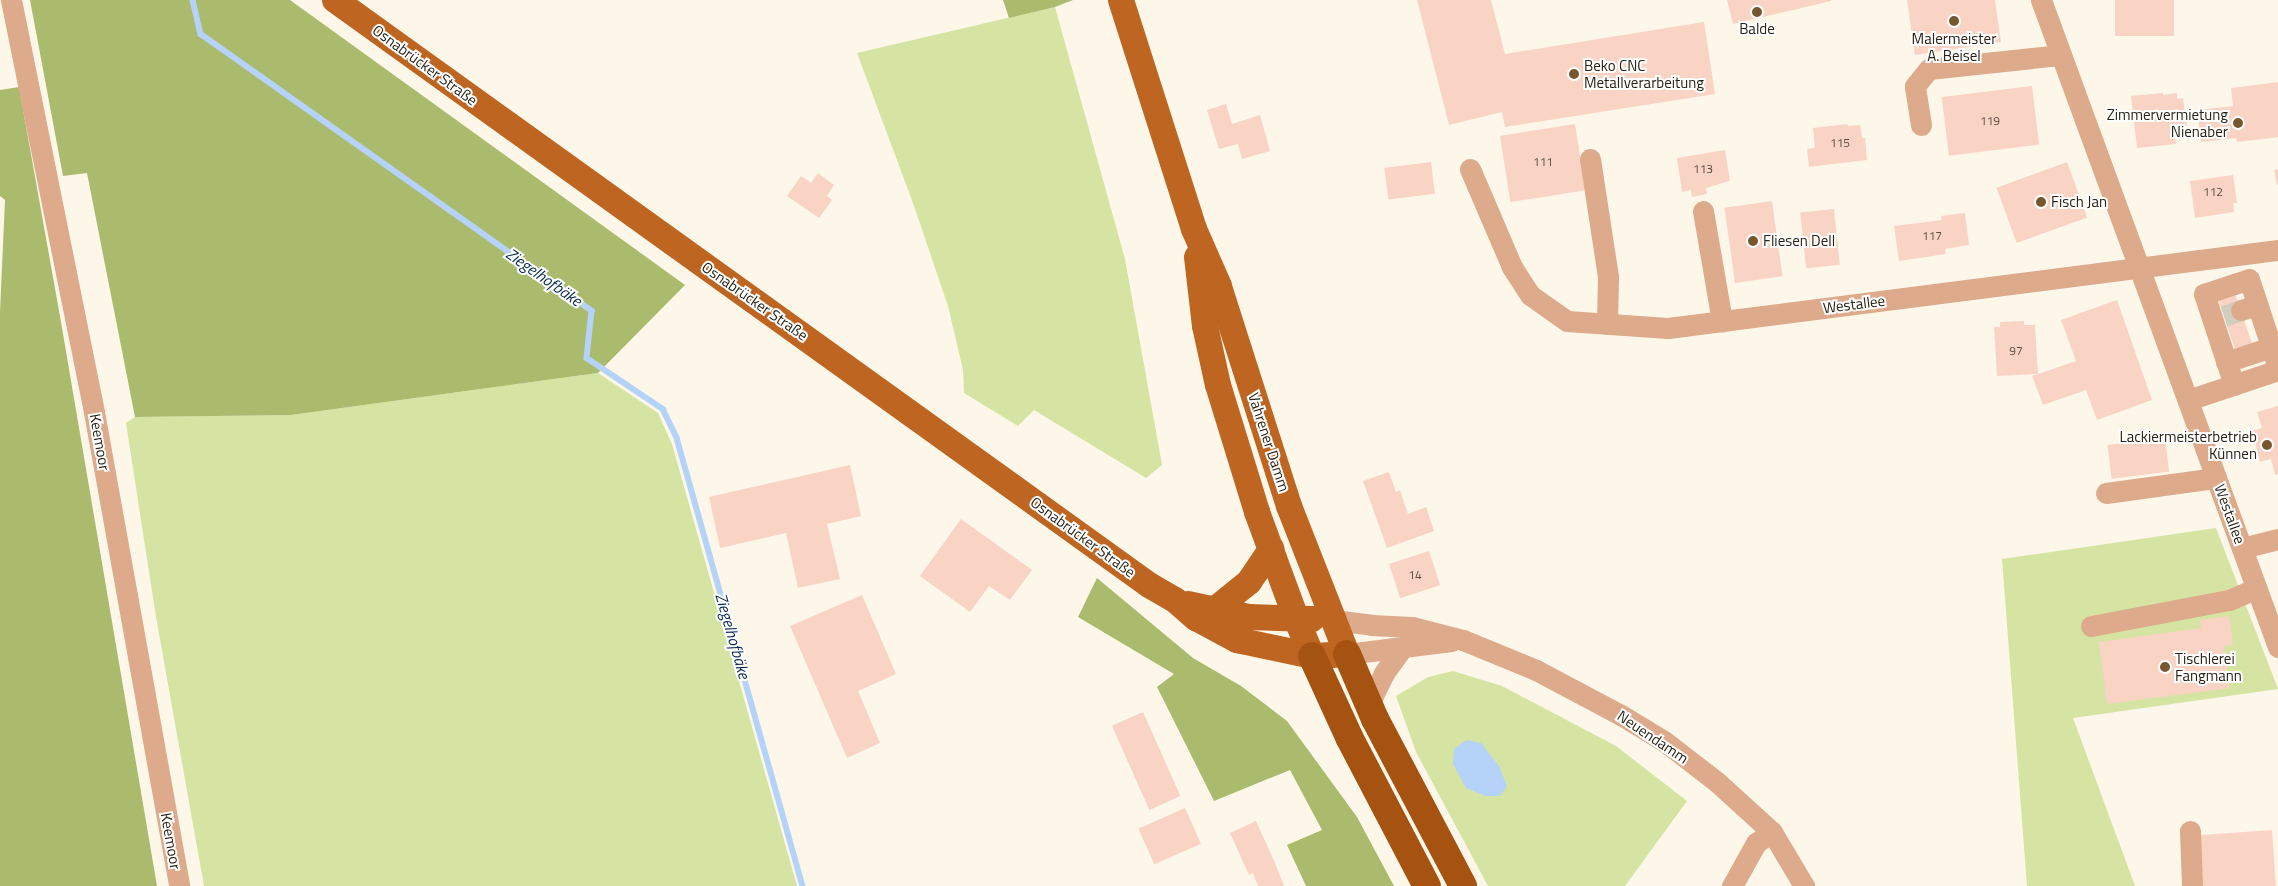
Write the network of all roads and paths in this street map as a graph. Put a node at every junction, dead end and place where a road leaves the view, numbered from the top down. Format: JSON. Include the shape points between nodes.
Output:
{"nodes":[{"id":1,"x":11,"y":0,"type":"edge"},
{"id":2,"x":335,"y":0,"type":"edge"},
{"id":3,"x":1121,"y":0,"type":"edge"},
{"id":4,"x":2041,"y":0,"type":"edge"},
{"id":5,"x":2061,"y":54,"type":"junction"},
{"id":6,"x":1920,"y":125,"type":"dead end"},
{"id":7,"x":1590,"y":159,"type":"dead end"},
{"id":8,"x":1470,"y":169,"type":"dead end"},
{"id":9,"x":1703,"y":211,"type":"dead end"},
{"id":10,"x":1194,"y":229,"type":"junction"},
{"id":11,"x":2278,"y":250,"type":"edge"},
{"id":12,"x":2140,"y":268,"type":"junction"},
{"id":13,"x":1722,"y":321,"type":"junction"},
{"id":14,"x":1607,"y":324,"type":"junction"},
{"id":15,"x":2271,"y":347,"type":"junction"},
{"id":16,"x":2226,"y":362,"type":"junction"},
{"id":17,"x":2278,"y":368,"type":"edge"},
{"id":18,"x":2234,"y":385,"type":"junction"},
{"id":19,"x":2188,"y":400,"type":"junction"},
{"id":20,"x":2216,"y":478,"type":"junction"},
{"id":21,"x":2106,"y":493,"type":"dead end"},
{"id":22,"x":2278,"y":539,"type":"edge"},
{"id":23,"x":2242,"y":548,"type":"junction"},
{"id":24,"x":1270,"y":549,"type":"junction"},
{"id":25,"x":2257,"y":588,"type":"junction"},
{"id":26,"x":1175,"y":600,"type":"junction"},
{"id":27,"x":1213,"y":610,"type":"junction"},
{"id":28,"x":1296,"y":618,"type":"junction"},
{"id":29,"x":1333,"y":620,"type":"junction"},
{"id":30,"x":2091,"y":626,"type":"dead end"},
{"id":31,"x":1463,"y":640,"type":"junction"},
{"id":32,"x":2278,"y":647,"type":"edge"},
{"id":33,"x":1403,"y":648,"type":"junction"},
{"id":34,"x":1347,"y":654,"type":"junction"},
{"id":35,"x":1312,"y":656,"type":"junction"},
{"id":36,"x":1369,"y":704,"type":"junction"},
{"id":37,"x":2190,"y":831,"type":"dead end"},
{"id":38,"x":1772,"y":832,"type":"junction"},
{"id":39,"x":179,"y":886,"type":"edge"},
{"id":40,"x":1427,"y":886,"type":"edge"},
{"id":41,"x":1462,"y":886,"type":"edge"},
{"id":42,"x":1732,"y":886,"type":"edge"},
{"id":43,"x":1804,"y":886,"type":"edge"},
{"id":44,"x":2192,"y":886,"type":"edge"}],
"edges":[{"from":1,"to":39,"type":"street","name":"Keemoor","via":[[94,412]]},
{"from":2,"to":26,"type":"main road","name":"Osnabrücker Straße","via":[[1149,585]]},
{"from":3,"to":10,"type":"main road","name":"Vahrener Damm"},
{"from":4,"to":5,"type":"street","name":"Westallee"},
{"from":5,"to":6,"type":"street","via":[[1929,69],[1915,86]]},
{"from":5,"to":12,"type":"street","name":"Westallee"},
{"from":7,"to":14,"type":"street","via":[[1608,277]]},
{"from":8,"to":14,"type":"street","name":"Westallee","via":[[1512,267],[1530,295],[1567,321]]},
{"from":9,"to":13,"type":"street"},
{"from":10,"to":24,"type":"main road","name":"Vahrener Damm","via":[[1205,326],[1218,385]]},
{"from":10,"to":29,"type":"main road","name":"Vahrener Damm","via":[[1219,286],[1289,506]]},
{"from":11,"to":12,"type":"street","name":"Westallee"},
{"from":12,"to":13,"type":"street","name":"Westallee"},
{"from":12,"to":19,"type":"street","name":"Westallee"},
{"from":13,"to":14,"type":"street","name":"Westallee","via":[[1668,328]]},
{"from":15,"to":16,"type":"street"},
{"from":15,"to":16,"type":"street","via":[[2234,313]]},
{"from":15,"to":17,"type":"street"},
{"from":16,"to":18,"type":"street"},
{"from":17,"to":18,"type":"street"},
{"from":18,"to":19,"type":"street"},
{"from":19,"to":20,"type":"street","name":"Westallee"},
{"from":20,"to":21,"type":"street"},
{"from":20,"to":23,"type":"street","name":"Westallee"},
{"from":22,"to":23,"type":"street"},
{"from":23,"to":25,"type":"street","name":"Westallee"},
{"from":24,"to":27,"type":"main road","via":[[1249,582]]},
{"from":24,"to":28,"type":"main road","name":"Vahrener Damm"},
{"from":25,"to":30,"type":"street","via":[[2229,600]]},
{"from":25,"to":32,"type":"street","name":"Westallee"},
{"from":26,"to":27,"type":"main road","name":"Osnabrücker Straße"},
{"from":26,"to":35,"type":"main road","name":"Osnabrücker Straße","via":[[1196,618],[1237,640]]},
{"from":27,"to":28,"type":"main road","name":"Osnabrücker Straße","via":[[1249,617]]},
{"from":28,"to":29,"type":"main road","name":"Osnabrücker Straße"},
{"from":28,"to":35,"type":"main road","name":"Vahrener Damm"},
{"from":29,"to":31,"type":"street","name":"Neuendamm","via":[[1412,627]]},
{"from":29,"to":34,"type":"main road","name":"Vahrener Damm"},
{"from":31,"to":33,"type":"street","name":"Neuendamm"},
{"from":31,"to":38,"type":"street","name":"Neuendamm","via":[[1536,670],[1664,741],[1717,782]]},
{"from":33,"to":34,"type":"street","name":"Neuendamm"},
{"from":33,"to":36,"type":"street","via":[[1384,673]]},
{"from":34,"to":35,"type":"main road","name":"Osnabrücker Straße"},
{"from":34,"to":36,"type":"highway"},
{"from":35,"to":40,"type":"highway","via":[[1349,737]]},
{"from":36,"to":41,"type":"highway"},
{"from":37,"to":44,"type":"street"},
{"from":38,"to":42,"type":"street","via":[[1756,843]]},
{"from":38,"to":43,"type":"street","name":"Neuendamm"}]}
